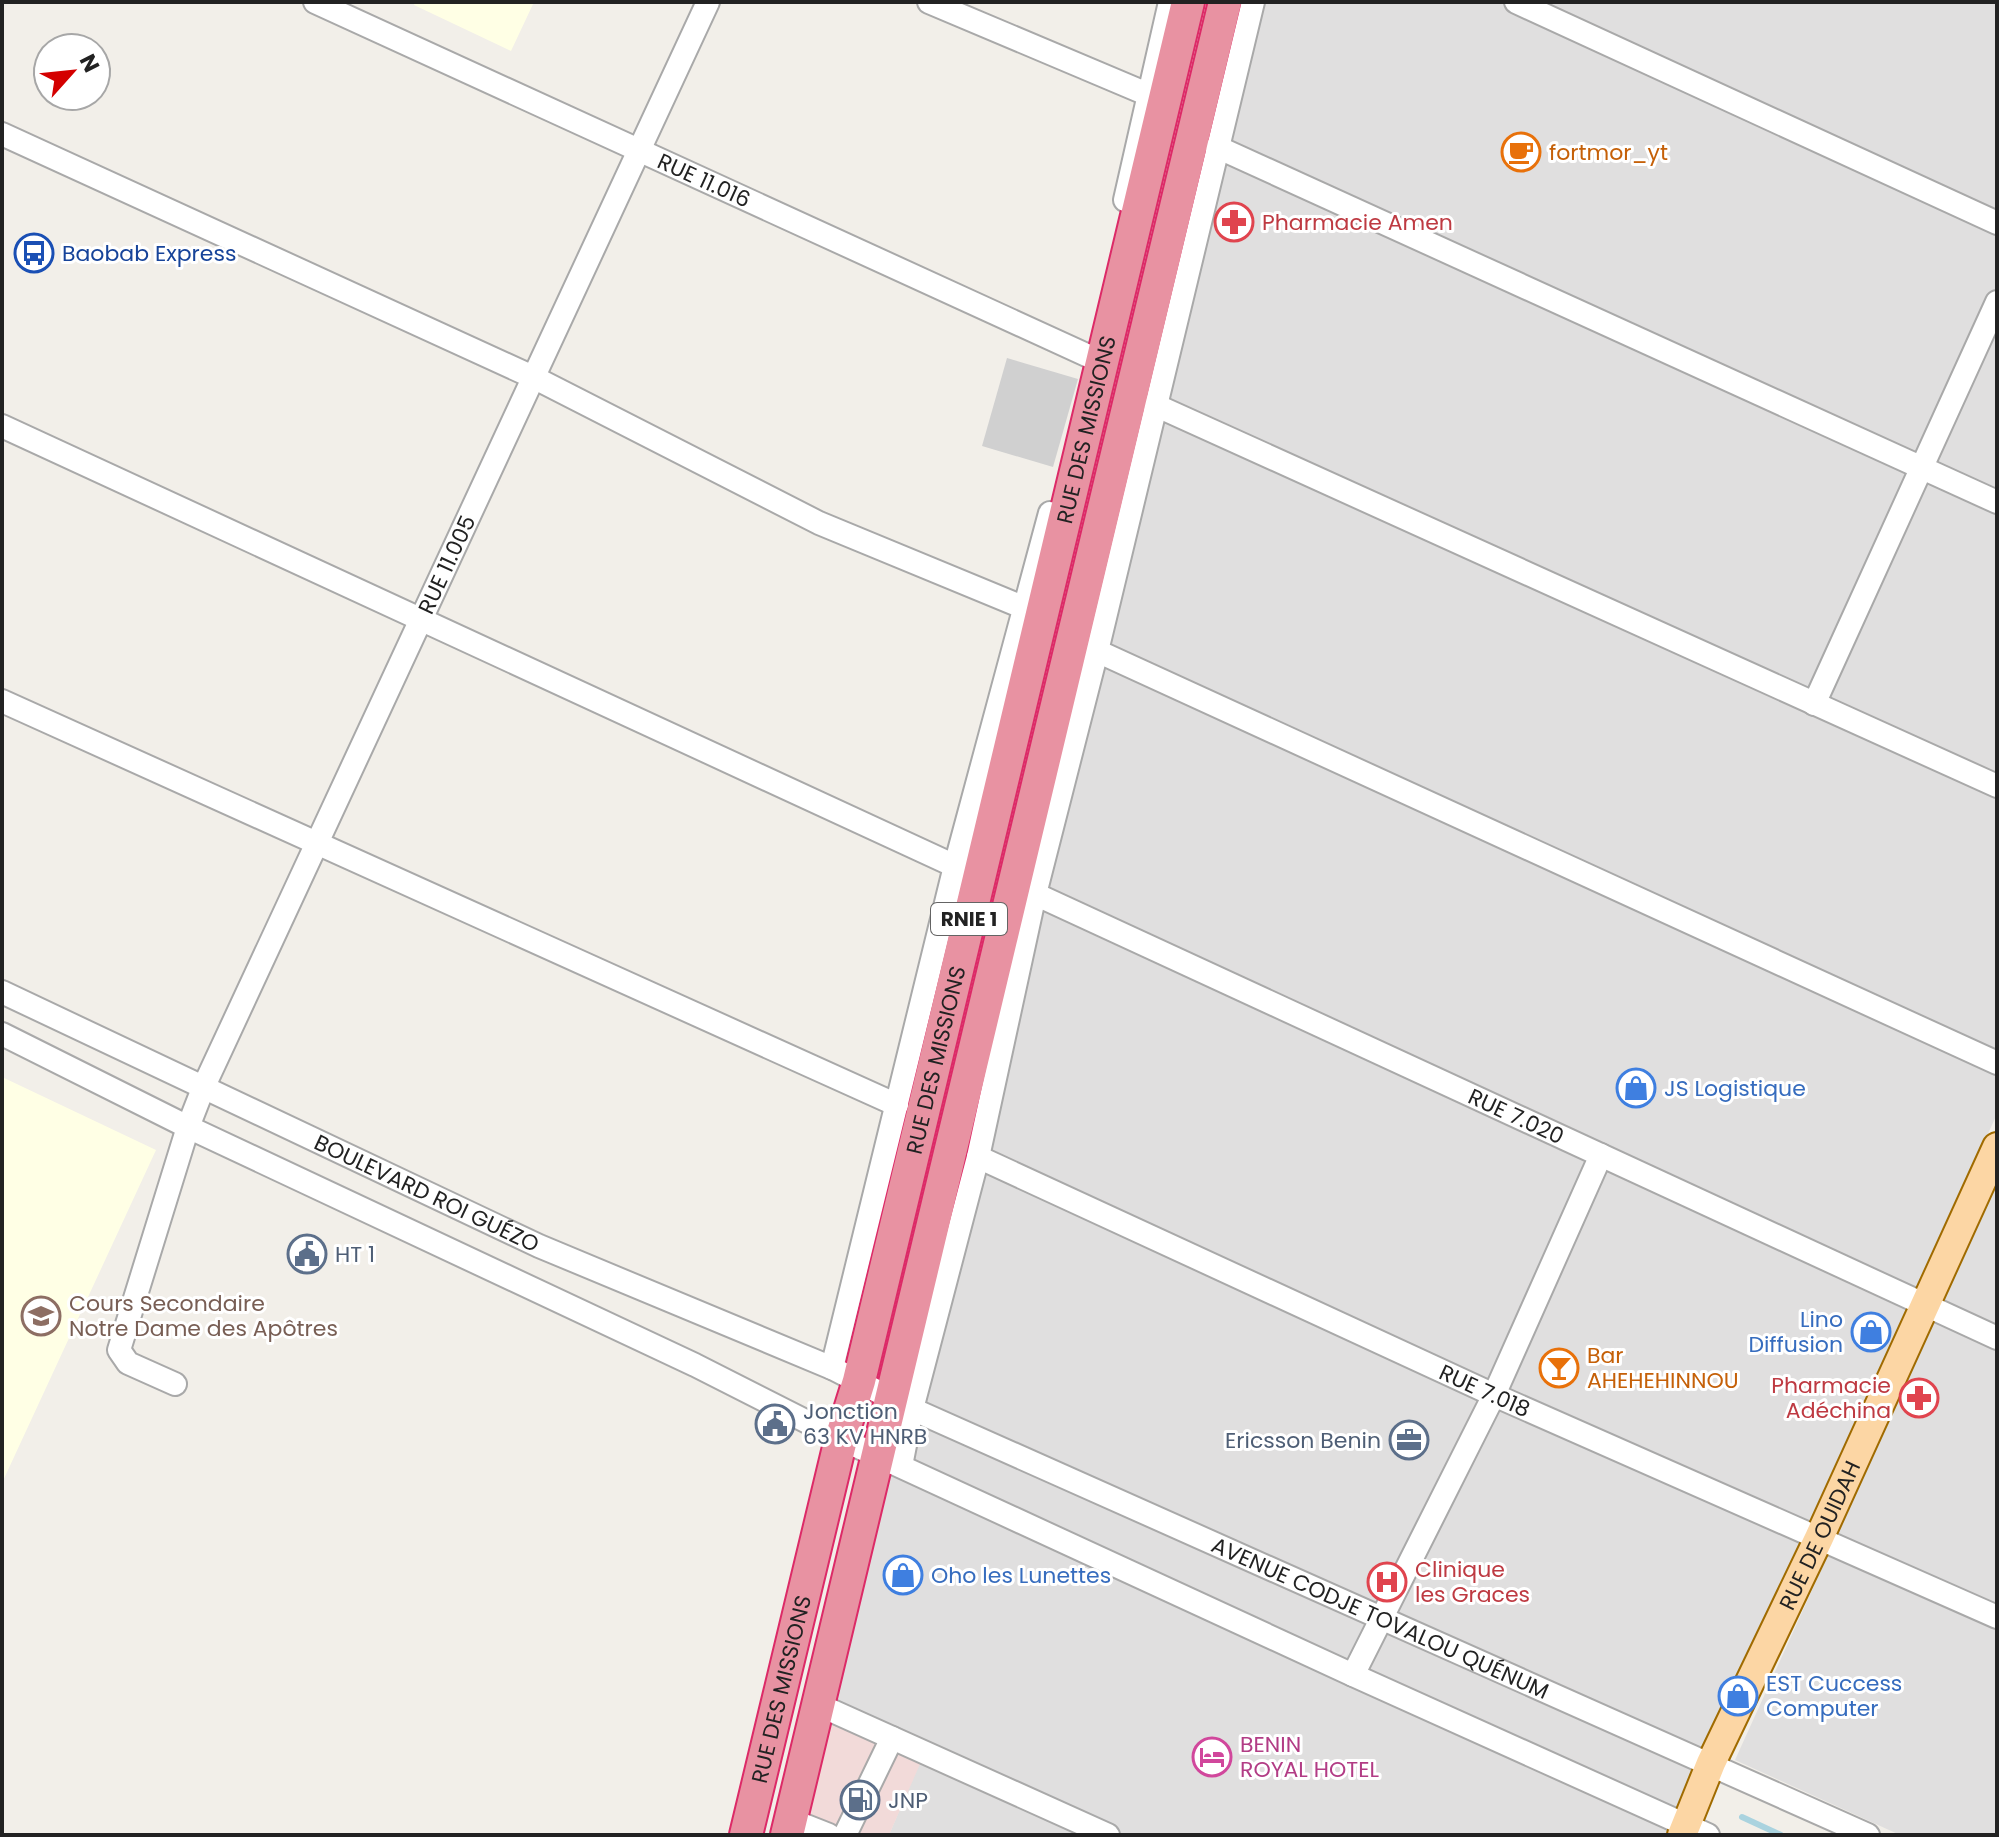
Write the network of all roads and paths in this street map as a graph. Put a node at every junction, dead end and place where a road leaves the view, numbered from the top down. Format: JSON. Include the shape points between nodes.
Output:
{"nodes":[{"id":1,"x":315,"y":2,"type":"edge"},
{"id":2,"x":708,"y":2,"type":"edge"},
{"id":3,"x":929,"y":2,"type":"edge"},
{"id":4,"x":1170,"y":2,"type":"edge"},
{"id":5,"x":1188,"y":2,"type":"edge"},
{"id":6,"x":1225,"y":2,"type":"edge"},
{"id":7,"x":1253,"y":2,"type":"edge"},
{"id":8,"x":1516,"y":2,"type":"edge"},
{"id":9,"x":1147,"y":94,"type":"junction"},
{"id":10,"x":2,"y":134,"type":"edge"},
{"id":11,"x":1217,"y":147,"type":"junction"},
{"id":12,"x":638,"y":152,"type":"junction"},
{"id":13,"x":1997,"y":223,"type":"edge"},
{"id":14,"x":1997,"y":302,"type":"edge"},
{"id":15,"x":1093,"y":358,"type":"junction"},
{"id":16,"x":533,"y":377,"type":"junction"},
{"id":17,"x":1155,"y":405,"type":"junction"},
{"id":18,"x":2,"y":426,"type":"edge"},
{"id":19,"x":1924,"y":468,"type":"junction"},
{"id":20,"x":1997,"y":502,"type":"edge"},
{"id":21,"x":1025,"y":608,"type":"junction"},
{"id":22,"x":421,"y":619,"type":"junction"},
{"id":23,"x":1097,"y":651,"type":"junction"},
{"id":24,"x":2,"y":701,"type":"edge"},
{"id":25,"x":1814,"y":704,"type":"junction"},
{"id":26,"x":1997,"y":786,"type":"edge"},
{"id":27,"x":316,"y":843,"type":"junction"},
{"id":28,"x":955,"y":866,"type":"junction"},
{"id":29,"x":1035,"y":894,"type":"junction"},
{"id":30,"x":2,"y":992,"type":"edge"},
{"id":31,"x":2,"y":1034,"type":"edge"},
{"id":32,"x":1997,"y":1063,"type":"edge"},
{"id":33,"x":204,"y":1086,"type":"junction"},
{"id":34,"x":897,"y":1105,"type":"junction"},
{"id":35,"x":188,"y":1127,"type":"junction"},
{"id":36,"x":1997,"y":1147,"type":"edge"},
{"id":37,"x":1601,"y":1155,"type":"junction"},
{"id":38,"x":978,"y":1157,"type":"junction"},
{"id":39,"x":1925,"y":1305,"type":"junction"},
{"id":40,"x":1997,"y":1338,"type":"edge"},
{"id":41,"x":846,"y":1374,"type":"junction"},
{"id":42,"x":175,"y":1384,"type":"dead end"},
{"id":43,"x":1494,"y":1395,"type":"junction"},
{"id":44,"x":902,"y":1404,"type":"junction"},
{"id":45,"x":841,"y":1439,"type":"junction"},
{"id":46,"x":890,"y":1461,"type":"junction"},
{"id":47,"x":1819,"y":1538,"type":"junction"},
{"id":48,"x":1997,"y":1617,"type":"edge"},
{"id":49,"x":1381,"y":1620,"type":"junction"},
{"id":50,"x":1353,"y":1675,"type":"junction"},
{"id":51,"x":819,"y":1705,"type":"junction"},
{"id":52,"x":892,"y":1738,"type":"junction"},
{"id":53,"x":1711,"y":1763,"type":"junction"},
{"id":54,"x":789,"y":1827,"type":"edge"},
{"id":55,"x":1692,"y":1832,"type":"edge"},
{"id":56,"x":746,"y":1835,"type":"edge"},
{"id":57,"x":829,"y":1835,"type":"edge"},
{"id":58,"x":845,"y":1835,"type":"edge"},
{"id":59,"x":1108,"y":1835,"type":"edge"},
{"id":60,"x":1868,"y":1835,"type":"edge"}],
"edges":[{"from":1,"to":12,"type":"street","name":"RUE 11.016"},
{"from":2,"to":12,"type":"street","name":"RUE 11.005"},
{"from":3,"to":9,"type":"street"},
{"from":4,"to":9,"type":"street"},
{"from":5,"to":41,"type":"highway","name":"RUE DES MISSIONS","number":"RNIE 1"},
{"from":6,"to":44,"type":"highway","name":"RUE DES MISSIONS","number":"RNIE 1"},
{"from":7,"to":11,"type":"street"},
{"from":8,"to":13,"type":"street"},
{"from":9,"to":15,"type":"street"},
{"from":10,"to":16,"type":"street"},
{"from":11,"to":17,"type":"street"},
{"from":11,"to":19,"type":"street"},
{"from":12,"to":15,"type":"street","name":"RUE 11.016"},
{"from":12,"to":16,"type":"street","name":"RUE 11.005"},
{"from":14,"to":19,"type":"street"},
{"from":15,"to":21,"type":"street"},
{"from":16,"to":21,"type":"street","via":[[819,523]]},
{"from":16,"to":22,"type":"street","name":"RUE 11.005"},
{"from":17,"to":23,"type":"street"},
{"from":17,"to":25,"type":"street"},
{"from":18,"to":22,"type":"street"},
{"from":19,"to":20,"type":"street"},
{"from":19,"to":25,"type":"street"},
{"from":21,"to":28,"type":"street"},
{"from":22,"to":27,"type":"street","name":"RUE 11.005"},
{"from":22,"to":28,"type":"street"},
{"from":23,"to":29,"type":"street"},
{"from":23,"to":32,"type":"street"},
{"from":24,"to":27,"type":"street"},
{"from":25,"to":26,"type":"street"},
{"from":27,"to":33,"type":"street","name":"RUE 11.005"},
{"from":27,"to":34,"type":"street"},
{"from":28,"to":34,"type":"street"},
{"from":29,"to":37,"type":"street","name":"RUE 7.020"},
{"from":29,"to":38,"type":"street"},
{"from":30,"to":33,"type":"street","name":"BOULEVARD ROI GUÉZO"},
{"from":31,"to":35,"type":"street","name":"BOULEVARD ROI GUÉZO"},
{"from":33,"to":35,"type":"street","name":"RUE 11.005"},
{"from":33,"to":41,"type":"street","name":"BOULEVARD ROI GUÉZO","via":[[539,1246]]},
{"from":34,"to":41,"type":"street"},
{"from":35,"to":42,"type":"street","name":"RUE 11.005","via":[[119,1350],[128,1363]]},
{"from":35,"to":45,"type":"street","name":"BOULEVARD ROI GUÉZO"},
{"from":36,"to":39,"type":"main road","name":"RUE DE OUIDAH"},
{"from":37,"to":39,"type":"street","name":"RUE 7.020"},
{"from":37,"to":43,"type":"street"},
{"from":38,"to":43,"type":"street","name":"RUE 7.018"},
{"from":38,"to":44,"type":"street"},
{"from":39,"to":40,"type":"street","name":"RUE 7.020"},
{"from":39,"to":47,"type":"main road","name":"RUE DE OUIDAH"},
{"from":41,"to":44,"type":"street","name":"BOULEVARD ROI GUÉZO"},
{"from":41,"to":45,"type":"highway","name":"RUE DES MISSIONS","number":"RNIE 1"},
{"from":43,"to":47,"type":"street","name":"RUE 7.018"},
{"from":43,"to":49,"type":"street"},
{"from":44,"to":46,"type":"highway","name":"RUE DES MISSIONS","number":"RNIE 1"},
{"from":44,"to":49,"type":"street","name":"AVENUE CODJE TOVALOU QUÉNUM"},
{"from":45,"to":46,"type":"street","name":"BOULEVARD ROI GUÉZO"},
{"from":45,"to":56,"type":"highway","name":"RUE DES MISSIONS","number":"RNIE 1"},
{"from":46,"to":50,"type":"street"},
{"from":46,"to":51,"type":"highway","name":"RUE DES MISSIONS","number":"RNIE 1"},
{"from":47,"to":48,"type":"street","name":"RUE 7.018"},
{"from":47,"to":53,"type":"main road","name":"RUE DE OUIDAH"},
{"from":49,"to":50,"type":"street"},
{"from":49,"to":53,"type":"street","name":"AVENUE CODJE TOVALOU QUÉNUM"},
{"from":50,"to":55,"type":"street"},
{"from":51,"to":52,"type":"street"},
{"from":51,"to":54,"type":"highway","name":"RUE DES MISSIONS","number":"RNIE 1"},
{"from":52,"to":58,"type":"street"},
{"from":52,"to":59,"type":"street"},
{"from":53,"to":55,"type":"main road","name":"RUE DE OUIDAH"},
{"from":53,"to":60,"type":"street","name":"AVENUE CODJE TOVALOU QUÉNUM"},
{"from":54,"to":57,"type":"street"}]}
